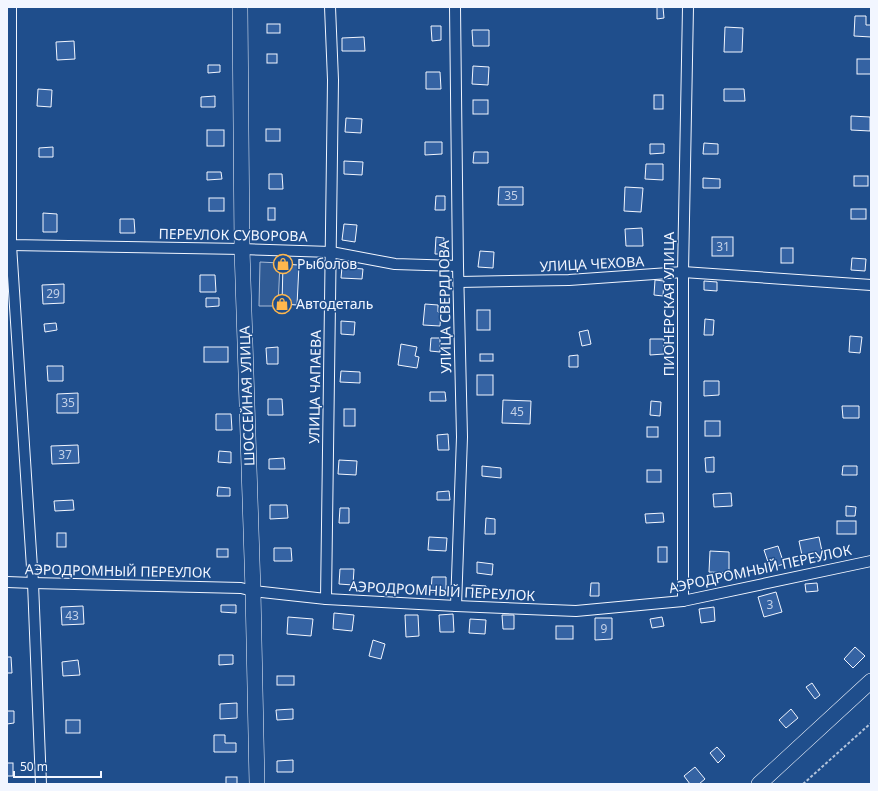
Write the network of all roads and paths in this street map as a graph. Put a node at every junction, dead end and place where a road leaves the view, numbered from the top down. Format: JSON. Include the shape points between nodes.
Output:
{"nodes":[{"id":1,"x":11,"y":7,"type":"edge"},
{"id":2,"x":240,"y":7,"type":"edge"},
{"id":3,"x":330,"y":7,"type":"edge"},
{"id":4,"x":455,"y":7,"type":"edge"},
{"id":5,"x":688,"y":7,"type":"edge"},
{"id":6,"x":9,"y":244,"type":"edge"},
{"id":7,"x":242,"y":249,"type":"junction"},
{"id":8,"x":331,"y":252,"type":"junction"},
{"id":9,"x":458,"y":266,"type":"junction"},
{"id":10,"x":683,"y":272,"type":"junction"},
{"id":11,"x":459,"y":282,"type":"junction"},
{"id":12,"x":871,"y":285,"type":"edge"},
{"id":13,"x":871,"y":561,"type":"edge"},
{"id":14,"x":7,"y":582,"type":"edge"},
{"id":15,"x":33,"y":584,"type":"junction"},
{"id":16,"x":253,"y":591,"type":"junction"},
{"id":17,"x":326,"y":599,"type":"junction"},
{"id":18,"x":683,"y":601,"type":"junction"},
{"id":19,"x":456,"y":606,"type":"junction"},
{"id":20,"x":871,"y":681,"type":"edge"},
{"id":21,"x":871,"y":723,"type":"edge"},
{"id":22,"x":41,"y":784,"type":"edge"},
{"id":23,"x":257,"y":784,"type":"edge"},
{"id":24,"x":759,"y":784,"type":"edge"},
{"id":25,"x":803,"y":784,"type":"edge"}],
"edges":[{"from":1,"to":6,"type":"street"},
{"from":2,"to":7,"type":"main road","name":"ШОССЕЙНАЯ УЛИЦА"},
{"from":3,"to":8,"type":"street","name":"УЛИЦА ЧАПАЕВА","via":[[333,80]]},
{"from":4,"to":9,"type":"street","name":"УЛИЦА СВЕРДЛОВА"},
{"from":5,"to":10,"type":"street","name":"ПИОНЕРСКАЯ УЛИЦА"},
{"from":6,"to":7,"type":"street","name":"ПЕРЕУЛОК СУВОРОВА"},
{"from":6,"to":15,"type":"street"},
{"from":7,"to":8,"type":"street","name":"ПЕРЕУЛОК СУВОРОВА"},
{"from":7,"to":16,"type":"main road","name":"ШОССЕЙНАЯ УЛИЦА"},
{"from":8,"to":9,"type":"street","name":"ПЕРЕУЛОК СУВОРОВА","via":[[396,264]]},
{"from":8,"to":17,"type":"street","name":"УЛИЦА ЧАПАЕВА"},
{"from":9,"to":11,"type":"street","name":"УЛИЦА СВЕРДЛОВА"},
{"from":10,"to":11,"type":"street","name":"УЛИЦА ЧЕХОВА","via":[[570,280]]},
{"from":10,"to":12,"type":"street","name":"УЛИЦА ЧЕХОВА"},
{"from":10,"to":18,"type":"street","name":"ПИОНЕРСКАЯ УЛИЦА"},
{"from":11,"to":19,"type":"street","name":"УЛИЦА СВЕРДЛОВА","via":[[462,437]]},
{"from":13,"to":18,"type":"street","name":"АЭРОДРОМНЫЙ ПЕРЕУЛОК"},
{"from":14,"to":15,"type":"street","name":"АЭРОДРОМНЫЙ ПЕРЕУЛОК"},
{"from":15,"to":16,"type":"street","name":"АЭРОДРОМНЫЙ ПЕРЕУЛОК","via":[[241,588]]},
{"from":15,"to":22,"type":"street"},
{"from":16,"to":17,"type":"street","name":"АЭРОДРОМНЫЙ ПЕРЕУЛОК"},
{"from":16,"to":23,"type":"main road","name":"ШОССЕЙНАЯ УЛИЦА"},
{"from":17,"to":19,"type":"street","name":"АЭРОДРОМНЫЙ ПЕРЕУЛОК"},
{"from":18,"to":19,"type":"street","name":"АЭРОДРОМНЫЙ ПЕРЕУЛОК","via":[[576,611]]},
{"from":20,"to":24,"type":"main road"},
{"from":21,"to":25,"type":"path"}]}
